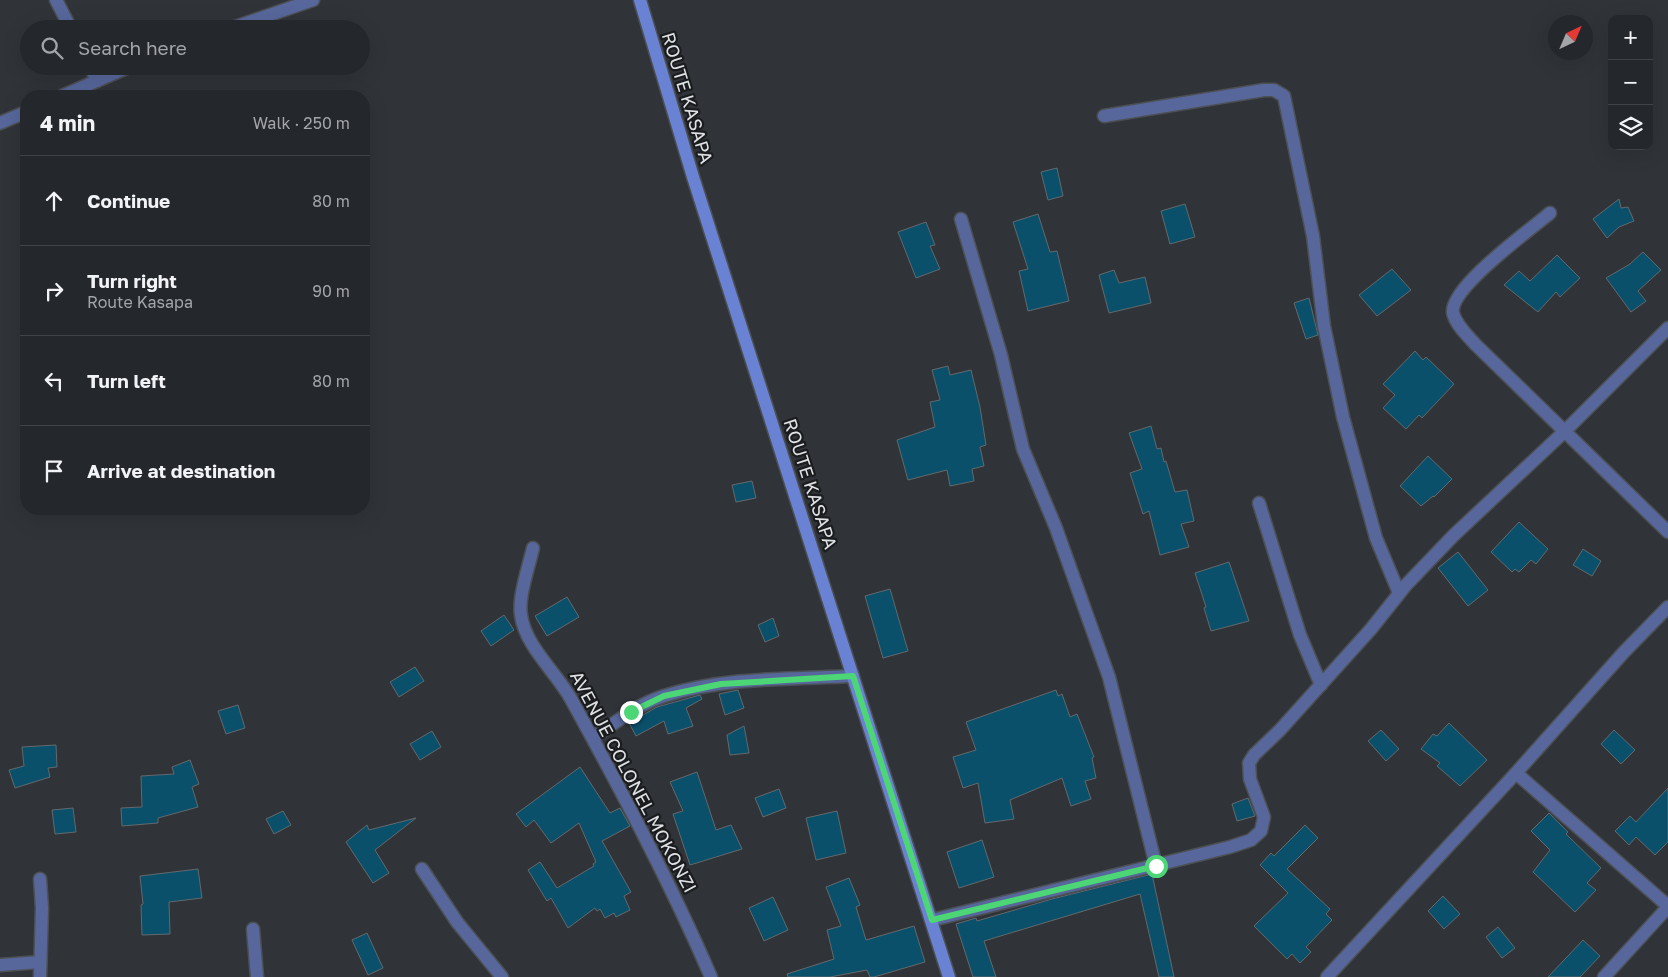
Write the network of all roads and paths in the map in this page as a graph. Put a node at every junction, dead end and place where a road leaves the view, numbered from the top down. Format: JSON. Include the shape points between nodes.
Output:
{"nodes":[{"id":1,"x":56,"y":0,"type":"edge"},
{"id":2,"x":313,"y":0,"type":"edge"},
{"id":3,"x":640,"y":0,"type":"edge"},
{"id":4,"x":283,"y":5,"type":"edge"},
{"id":5,"x":66,"y":20,"type":"edge"},
{"id":6,"x":249,"y":20,"type":"edge"},
{"id":7,"x":94,"y":75,"type":"edge"},
{"id":8,"x":111,"y":75,"type":"edge"},
{"id":9,"x":97,"y":81,"type":"junction"},
{"id":10,"x":76,"y":90,"type":"edge"},
{"id":11,"x":20,"y":115,"type":"edge"},
{"id":12,"x":1104,"y":116,"type":"dead end"},
{"id":13,"x":0,"y":123,"type":"edge"},
{"id":14,"x":1550,"y":213,"type":"dead end"},
{"id":15,"x":961,"y":219,"type":"dead end"},
{"id":16,"x":1668,"y":328,"type":"edge"},
{"id":17,"x":1565,"y":430,"type":"junction"},
{"id":18,"x":1259,"y":503,"type":"dead end"},
{"id":19,"x":1668,"y":532,"type":"edge"},
{"id":20,"x":533,"y":548,"type":"dead end"},
{"id":21,"x":1399,"y":593,"type":"junction"},
{"id":22,"x":1668,"y":607,"type":"edge"},
{"id":23,"x":853,"y":676,"type":"junction"},
{"id":24,"x":1320,"y":685,"type":"junction"},
{"id":25,"x":592,"y":738,"type":"junction"},
{"id":26,"x":1516,"y":773,"type":"junction"},
{"id":27,"x":1156,"y":866,"type":"junction"},
{"id":28,"x":422,"y":869,"type":"dead end"},
{"id":29,"x":40,"y":879,"type":"dead end"},
{"id":30,"x":1668,"y":907,"type":"edge"},
{"id":31,"x":932,"y":920,"type":"junction"},
{"id":32,"x":253,"y":929,"type":"dead end"},
{"id":33,"x":40,"y":962,"type":"junction"},
{"id":34,"x":0,"y":965,"type":"edge"},
{"id":35,"x":40,"y":977,"type":"edge"},
{"id":36,"x":257,"y":977,"type":"edge"},
{"id":37,"x":502,"y":977,"type":"edge"},
{"id":38,"x":711,"y":977,"type":"edge"},
{"id":39,"x":948,"y":977,"type":"edge"},
{"id":40,"x":1327,"y":977,"type":"edge"},
{"id":41,"x":1604,"y":977,"type":"edge"}],
"edges":[{"from":1,"to":5,"type":"street"},
{"from":2,"to":4,"type":"street"},
{"from":3,"to":23,"type":"main road","name":"ROUTE KASAPA","via":[[692,177]]},
{"from":4,"to":6,"type":"street"},
{"from":7,"to":9,"type":"street"},
{"from":8,"to":9,"type":"street"},
{"from":9,"to":10,"type":"street"},
{"from":11,"to":13,"type":"street"},
{"from":12,"to":21,"type":"street","via":[[1264,90],[1274,90],[1284,96],[1313,236],[1324,326],[1343,417],[1376,538]]},
{"from":14,"to":17,"type":"street","via":[[1468,281],[1454,300],[1453,312],[1459,326],[1475,344]]},
{"from":15,"to":27,"type":"street","via":[[1024,449],[1109,677]]},
{"from":16,"to":17,"type":"street"},
{"from":17,"to":19,"type":"street"},
{"from":17,"to":21,"type":"street","via":[[1479,510]]},
{"from":18,"to":24,"type":"street","via":[[1300,635]]},
{"from":20,"to":25,"type":"street","name":"AVENUE COLONEL MOKONZI","via":[[521,614],[527,634],[561,681]]},
{"from":21,"to":24,"type":"street"},
{"from":22,"to":26,"type":"street"},
{"from":23,"to":25,"type":"street","via":[[721,684],[664,696],[631,712]]},
{"from":23,"to":31,"type":"main road","name":"ROUTE KASAPA"},
{"from":24,"to":27,"type":"street","via":[[1249,762],[1250,779],[1264,817],[1261,830],[1251,840]]},
{"from":25,"to":38,"type":"street","name":"AVENUE COLONEL MOKONZI","via":[[682,911]]},
{"from":26,"to":30,"type":"street"},
{"from":26,"to":40,"type":"street"},
{"from":27,"to":31,"type":"street"},
{"from":28,"to":37,"type":"street","via":[[457,922]]},
{"from":29,"to":33,"type":"street"},
{"from":30,"to":41,"type":"street"},
{"from":31,"to":39,"type":"main road","name":"ROUTE KASAPA"},
{"from":32,"to":36,"type":"street"},
{"from":33,"to":34,"type":"street"},
{"from":33,"to":35,"type":"street"}]}
